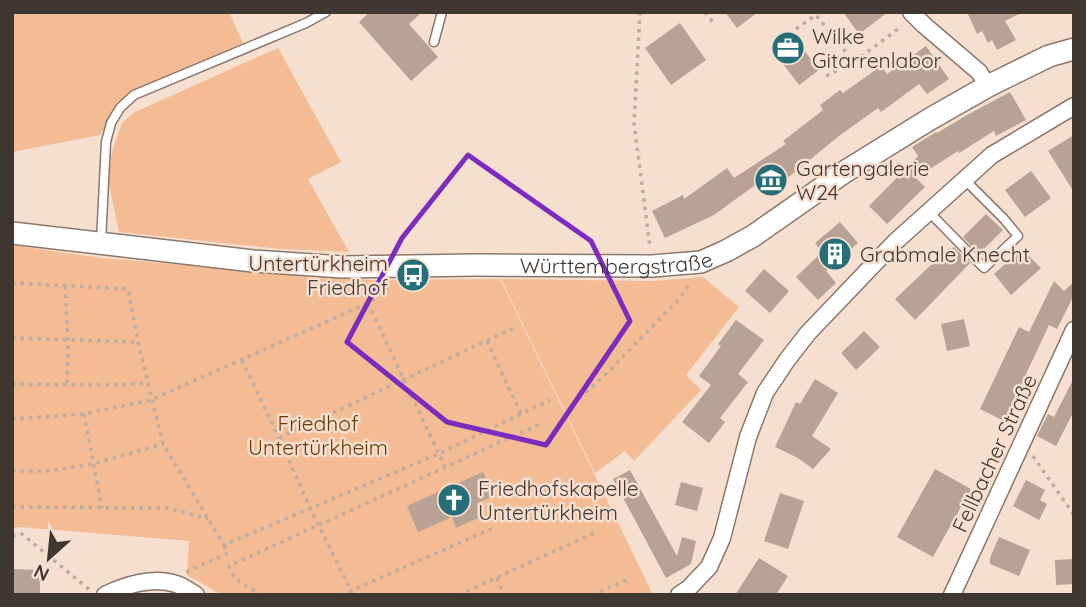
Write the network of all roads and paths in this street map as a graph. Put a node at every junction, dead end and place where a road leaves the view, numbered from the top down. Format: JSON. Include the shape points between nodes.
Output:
{"nodes":[{"id":1,"x":326,"y":12,"type":"edge"},
{"id":2,"x":442,"y":12,"type":"edge"},
{"id":3,"x":640,"y":12,"type":"edge"},
{"id":4,"x":705,"y":12,"type":"edge"},
{"id":5,"x":913,"y":14,"type":"edge"},
{"id":6,"x":714,"y":24,"type":"dead end"},
{"id":7,"x":796,"y":29,"type":"dead end"},
{"id":8,"x":434,"y":42,"type":"dead end"},
{"id":9,"x":1074,"y":49,"type":"edge"},
{"id":10,"x":854,"y":62,"type":"junction"},
{"id":11,"x":826,"y":76,"type":"dead end"},
{"id":12,"x":988,"y":86,"type":"junction"},
{"id":13,"x":1074,"y":106,"type":"edge"},
{"id":14,"x":965,"y":180,"type":"junction"},
{"id":15,"x":929,"y":212,"type":"junction"},
{"id":16,"x":12,"y":233,"type":"edge"},
{"id":17,"x":101,"y":244,"type":"junction"},
{"id":18,"x":701,"y":261,"type":"junction"},
{"id":19,"x":652,"y":266,"type":"junction"},
{"id":20,"x":405,"y":267,"type":"junction"},
{"id":21,"x":12,"y":283,"type":"edge"},
{"id":22,"x":65,"y":286,"type":"junction"},
{"id":23,"x":368,"y":303,"type":"junction"},
{"id":24,"x":516,"y":327,"type":"dead end"},
{"id":25,"x":1074,"y":330,"type":"edge"},
{"id":26,"x":12,"y":338,"type":"edge"},
{"id":27,"x":68,"y":341,"type":"junction"},
{"id":28,"x":487,"y":341,"type":"junction"},
{"id":29,"x":138,"y":342,"type":"junction"},
{"id":30,"x":242,"y":360,"type":"junction"},
{"id":31,"x":402,"y":380,"type":"junction"},
{"id":32,"x":149,"y":383,"type":"junction"},
{"id":33,"x":12,"y":384,"type":"edge"},
{"id":34,"x":67,"y":384,"type":"junction"},
{"id":35,"x":151,"y":400,"type":"junction"},
{"id":36,"x":550,"y":400,"type":"dead end"},
{"id":37,"x":573,"y":404,"type":"dead end"},
{"id":38,"x":84,"y":414,"type":"junction"},
{"id":39,"x":521,"y":414,"type":"junction"},
{"id":40,"x":12,"y":419,"type":"edge"},
{"id":41,"x":540,"y":424,"type":"dead end"},
{"id":42,"x":279,"y":438,"type":"junction"},
{"id":43,"x":163,"y":444,"type":"junction"},
{"id":44,"x":438,"y":454,"type":"junction"},
{"id":45,"x":1031,"y":454,"type":"dead end"},
{"id":46,"x":93,"y":464,"type":"junction"},
{"id":47,"x":445,"y":467,"type":"junction"},
{"id":48,"x":12,"y":471,"type":"edge"},
{"id":49,"x":12,"y":508,"type":"edge"},
{"id":50,"x":102,"y":508,"type":"junction"},
{"id":51,"x":310,"y":508,"type":"junction"},
{"id":52,"x":1074,"y":515,"type":"edge"},
{"id":53,"x":208,"y":519,"type":"junction"},
{"id":54,"x":318,"y":525,"type":"junction"},
{"id":55,"x":491,"y":529,"type":"dead end"},
{"id":56,"x":596,"y":532,"type":"dead end"},
{"id":57,"x":12,"y":536,"type":"edge"},
{"id":58,"x":224,"y":545,"type":"junction"},
{"id":59,"x":187,"y":571,"type":"dead end"},
{"id":60,"x":497,"y":578,"type":"junction"},
{"id":61,"x":629,"y":579,"type":"dead end"},
{"id":62,"x":352,"y":592,"type":"edge"},
{"id":63,"x":96,"y":595,"type":"edge"},
{"id":64,"x":105,"y":595,"type":"edge"},
{"id":65,"x":196,"y":595,"type":"edge"},
{"id":66,"x":262,"y":595,"type":"edge"},
{"id":67,"x":341,"y":595,"type":"edge"},
{"id":68,"x":459,"y":595,"type":"edge"},
{"id":69,"x":504,"y":595,"type":"edge"},
{"id":70,"x":592,"y":595,"type":"edge"},
{"id":71,"x":679,"y":595,"type":"edge"},
{"id":72,"x":952,"y":595,"type":"edge"}],
"edges":[{"from":1,"to":17,"type":"lane","via":[[134,95],[120,108],[106,142]]},
{"from":2,"to":8,"type":"lane"},
{"from":3,"to":19,"type":"path","via":[[635,123]]},
{"from":4,"to":6,"type":"path"},
{"from":5,"to":10,"type":"path"},
{"from":5,"to":12,"type":"street","via":[[979,72]]},
{"from":7,"to":10,"type":"path","via":[[816,15]]},
{"from":9,"to":12,"type":"street","name":"Württembergstraße"},
{"from":10,"to":11,"type":"path"},
{"from":12,"to":18,"type":"street","name":"Württembergstraße","via":[[846,171],[753,236]]},
{"from":13,"to":14,"type":"street","via":[[992,155]]},
{"from":14,"to":15,"type":"street"},
{"from":14,"to":15,"type":"lane","via":[[1018,236],[984,268]]},
{"from":15,"to":71,"type":"street","via":[[808,333],[765,393],[747,437],[722,538],[709,568]]},
{"from":16,"to":17,"type":"street","name":"Württembergstraße"},
{"from":17,"to":20,"type":"street","name":"Württembergstraße","via":[[292,264]]},
{"from":18,"to":19,"type":"street","name":"Württembergstraße"},
{"from":18,"to":37,"type":"path","via":[[680,298]]},
{"from":19,"to":20,"type":"street","name":"Württembergstraße"},
{"from":20,"to":23,"type":"path","via":[[390,287]]},
{"from":21,"to":22,"type":"path"},
{"from":22,"to":27,"type":"path"},
{"from":22,"to":29,"type":"path","via":[[128,289]]},
{"from":23,"to":30,"type":"path"},
{"from":23,"to":31,"type":"path"},
{"from":24,"to":28,"type":"path"},
{"from":25,"to":72,"type":"street","name":"Fellbacher Straße"},
{"from":26,"to":27,"type":"path"},
{"from":27,"to":29,"type":"path"},
{"from":27,"to":34,"type":"path"},
{"from":28,"to":31,"type":"path"},
{"from":28,"to":39,"type":"path"},
{"from":29,"to":32,"type":"path"},
{"from":30,"to":35,"type":"path"},
{"from":30,"to":42,"type":"path"},
{"from":31,"to":42,"type":"path"},
{"from":31,"to":44,"type":"path"},
{"from":32,"to":34,"type":"path"},
{"from":32,"to":35,"type":"path"},
{"from":33,"to":34,"type":"path"},
{"from":35,"to":38,"type":"path"},
{"from":35,"to":43,"type":"path"},
{"from":36,"to":39,"type":"path"},
{"from":38,"to":40,"type":"path"},
{"from":38,"to":46,"type":"path"},
{"from":39,"to":44,"type":"path"},
{"from":41,"to":47,"type":"path"},
{"from":42,"to":51,"type":"path"},
{"from":43,"to":46,"type":"path"},
{"from":43,"to":53,"type":"path"},
{"from":44,"to":47,"type":"path"},
{"from":44,"to":51,"type":"path"},
{"from":45,"to":52,"type":"path"},
{"from":46,"to":48,"type":"path"},
{"from":46,"to":50,"type":"path"},
{"from":47,"to":54,"type":"path"},
{"from":49,"to":50,"type":"path"},
{"from":50,"to":53,"type":"path","via":[[167,508]]},
{"from":51,"to":54,"type":"path"},
{"from":51,"to":58,"type":"path"},
{"from":53,"to":58,"type":"path"},
{"from":54,"to":62,"type":"path"},
{"from":54,"to":66,"type":"path","via":[[229,566],[233,577]]},
{"from":55,"to":62,"type":"path"},
{"from":56,"to":60,"type":"path"},
{"from":57,"to":63,"type":"path","via":[[22,534]]},
{"from":58,"to":59,"type":"path","via":[[228,553]]},
{"from":60,"to":68,"type":"path"},
{"from":60,"to":69,"type":"path"},
{"from":61,"to":70,"type":"path"},
{"from":62,"to":67,"type":"path"},
{"from":64,"to":65,"type":"street","via":[[145,581],[174,583]]}]}
